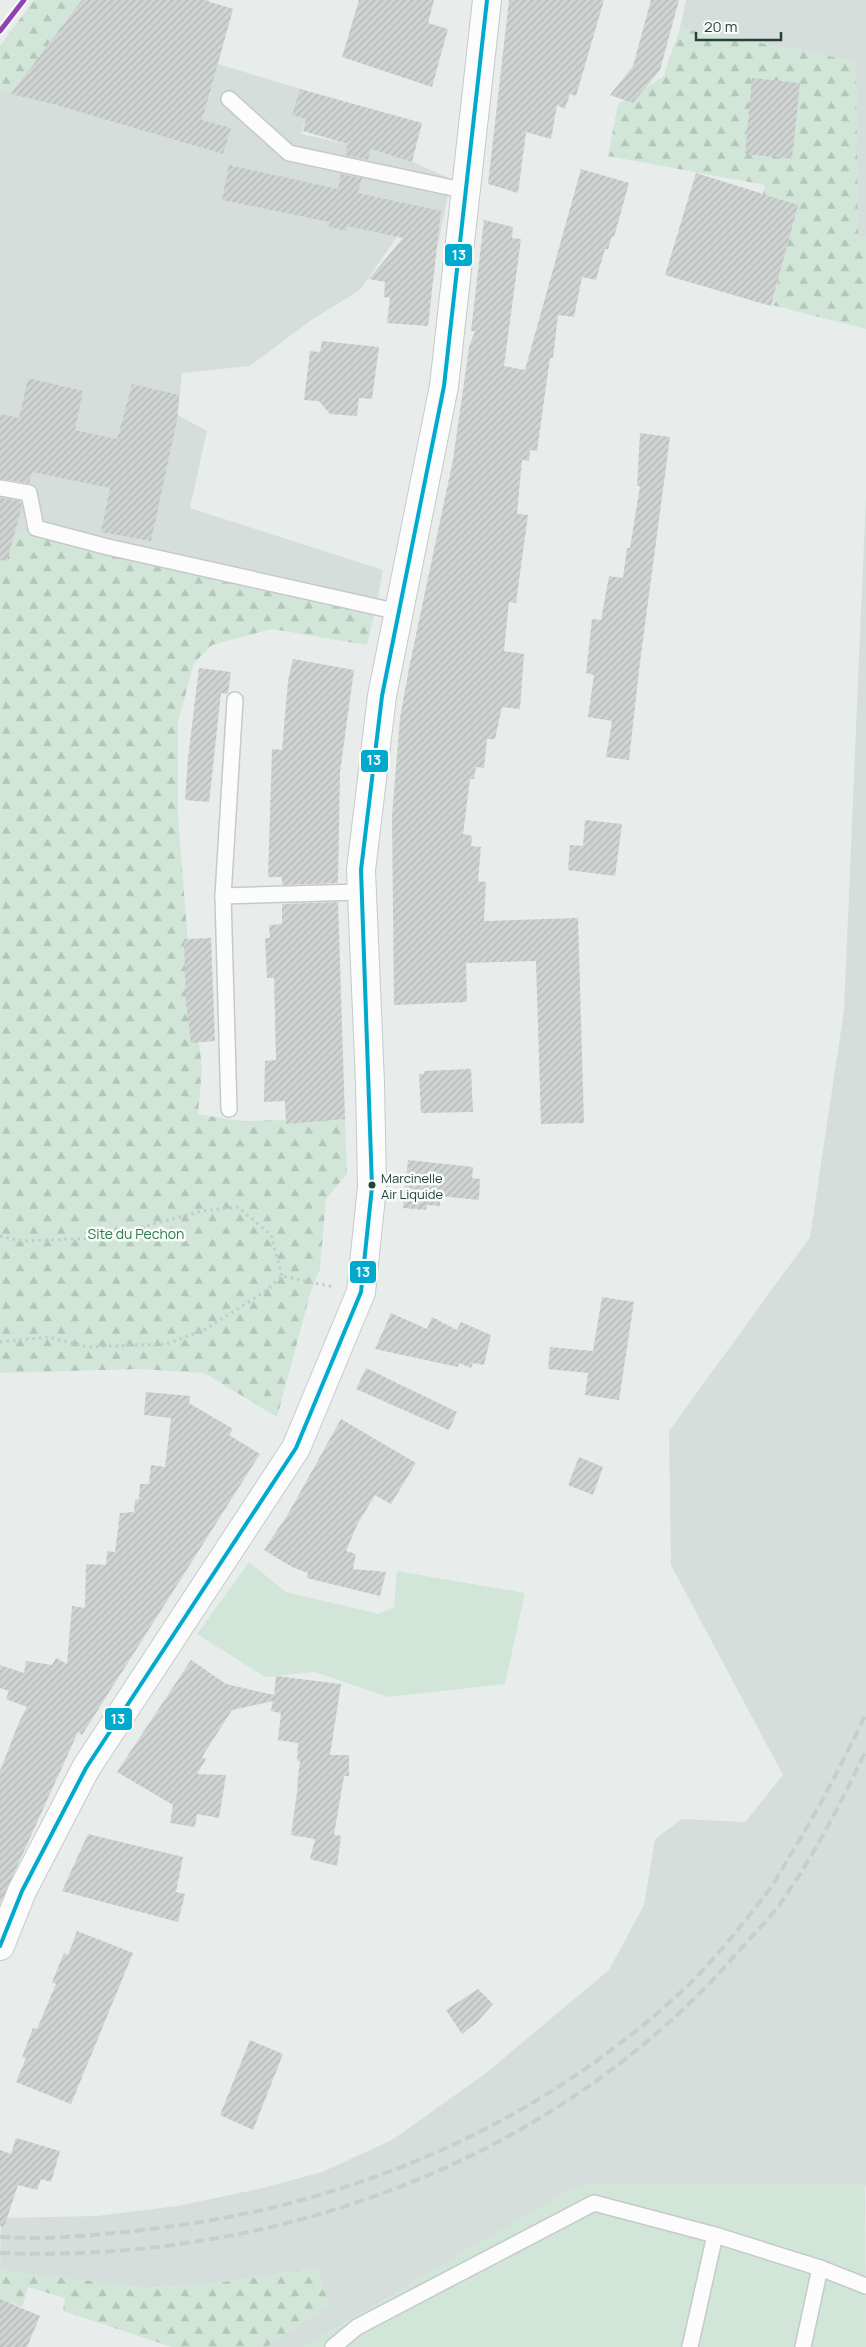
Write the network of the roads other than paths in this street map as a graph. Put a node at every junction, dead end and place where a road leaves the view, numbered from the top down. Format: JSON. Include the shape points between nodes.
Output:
{"nodes":[{"id":1,"x":487,"y":0,"type":"edge"},
{"id":2,"x":229,"y":100,"type":"dead end"},
{"id":3,"x":466,"y":191,"type":"junction"},
{"id":4,"x":0,"y":488,"type":"edge"},
{"id":5,"x":399,"y":612,"type":"junction"},
{"id":6,"x":235,"y":700,"type":"dead end"},
{"id":7,"x":361,"y":892,"type":"junction"},
{"id":8,"x":223,"y":896,"type":"junction"},
{"id":9,"x":229,"y":1109,"type":"dead end"},
{"id":10,"x":0,"y":1946,"type":"edge"},
{"id":11,"x":715,"y":2235,"type":"junction"},
{"id":12,"x":820,"y":2268,"type":"junction"},
{"id":13,"x":866,"y":2286,"type":"edge"},
{"id":14,"x":333,"y":2347,"type":"edge"},
{"id":15,"x":690,"y":2347,"type":"edge"},
{"id":16,"x":803,"y":2347,"type":"edge"}],
"edges":[{"from":1,"to":3,"type":"street"},
{"from":2,"to":3,"type":"lane","via":[[289,153]]},
{"from":3,"to":5,"type":"street","via":[[444,386]]},
{"from":4,"to":5,"type":"lane","via":[[29,492],[36,528]]},
{"from":5,"to":7,"type":"street","via":[[382,696]]},
{"from":6,"to":8,"type":"lane"},
{"from":7,"to":8,"type":"lane"},
{"from":7,"to":10,"type":"street","via":[[372,1187],[361,1292],[296,1448],[86,1768],[22,1891]]},
{"from":8,"to":9,"type":"lane"},
{"from":11,"to":12,"type":"lane"},
{"from":11,"to":14,"type":"lane","via":[[594,2203],[357,2327]]},
{"from":11,"to":15,"type":"lane"},
{"from":12,"to":13,"type":"lane"},
{"from":12,"to":16,"type":"lane"}]}
